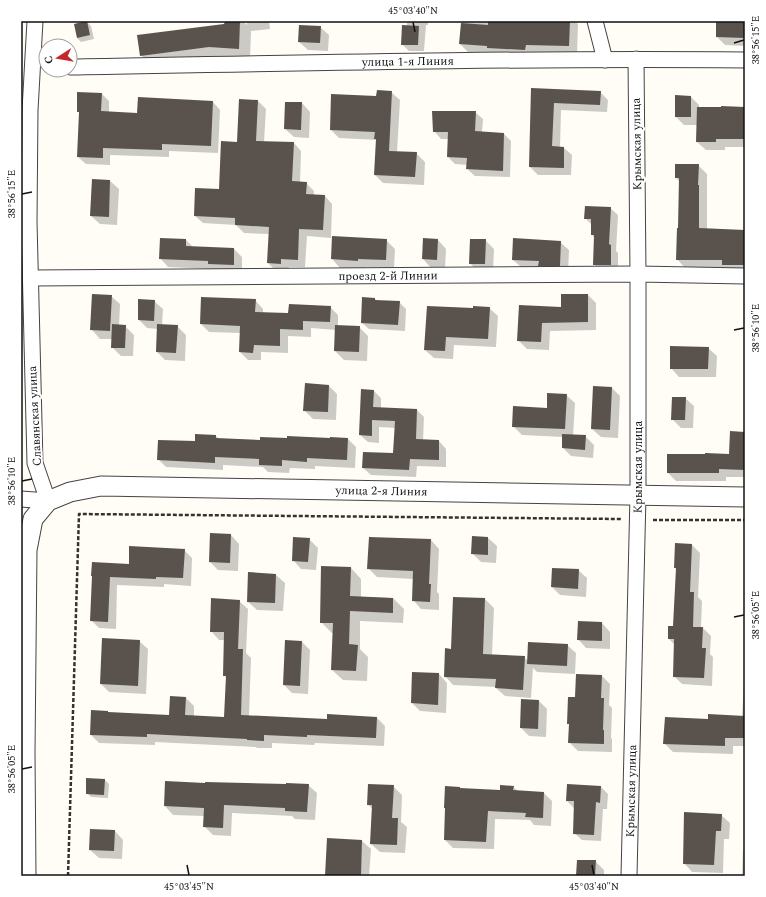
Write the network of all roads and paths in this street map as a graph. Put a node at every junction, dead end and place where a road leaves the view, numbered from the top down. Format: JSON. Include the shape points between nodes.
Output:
{"nodes":[{"id":1,"x":35,"y":21,"type":"edge"},
{"id":2,"x":595,"y":21,"type":"edge"},
{"id":3,"x":38,"y":56,"type":"edge"},
{"id":4,"x":636,"y":59,"type":"junction"},
{"id":5,"x":606,"y":60,"type":"junction"},
{"id":6,"x":745,"y":60,"type":"edge"},
{"id":7,"x":78,"y":67,"type":"edge"},
{"id":8,"x":38,"y":72,"type":"edge"},
{"id":9,"x":25,"y":221,"type":"edge"},
{"id":10,"x":638,"y":274,"type":"junction"},
{"id":11,"x":745,"y":276,"type":"edge"},
{"id":12,"x":31,"y":278,"type":"junction"},
{"id":13,"x":638,"y":495,"type":"junction"},
{"id":14,"x":745,"y":496,"type":"edge"},
{"id":15,"x":21,"y":499,"type":"edge"},
{"id":16,"x":48,"y":501,"type":"junction"},
{"id":17,"x":637,"y":519,"type":"junction"},
{"id":18,"x":745,"y":520,"type":"edge"},
{"id":19,"x":26,"y":876,"type":"edge"},
{"id":20,"x":68,"y":876,"type":"edge"},
{"id":21,"x":629,"y":876,"type":"edge"}],
"edges":[{"from":1,"to":3,"type":"street","name":"Славянская улица"},
{"from":2,"to":5,"type":"street"},
{"from":4,"to":5,"type":"street","name":"улица 1-я Линия"},
{"from":4,"to":6,"type":"street","name":"улица 1-я Линия"},
{"from":4,"to":10,"type":"street","name":"Крымская улица"},
{"from":5,"to":7,"type":"street","name":"улица 1-я Линия"},
{"from":8,"to":9,"type":"street","name":"Славянская улица","via":[[30,110]]},
{"from":9,"to":12,"type":"street","name":"Славянская улица"},
{"from":10,"to":11,"type":"street","name":"проезд 2-й Линии"},
{"from":10,"to":12,"type":"street","name":"проезд 2-й Линии"},
{"from":10,"to":13,"type":"street","name":"Крымская улица"},
{"from":12,"to":16,"type":"street","name":"Славянская улица","via":[[35,463]]},
{"from":13,"to":14,"type":"street","name":"улица 2-я Линия"},
{"from":13,"to":16,"type":"street","name":"улица 2-я Линия","via":[[101,486],[70,492]]},
{"from":13,"to":17,"type":"street","name":"Крымская улица"},
{"from":15,"to":16,"type":"street","name":"улица 2-я Линия"},
{"from":16,"to":19,"type":"street","via":[[33,519],[27,550]]},
{"from":17,"to":18,"type":"path"},
{"from":17,"to":20,"type":"path","via":[[79,514]]},
{"from":17,"to":21,"type":"street","name":"Крымская улица"}]}
